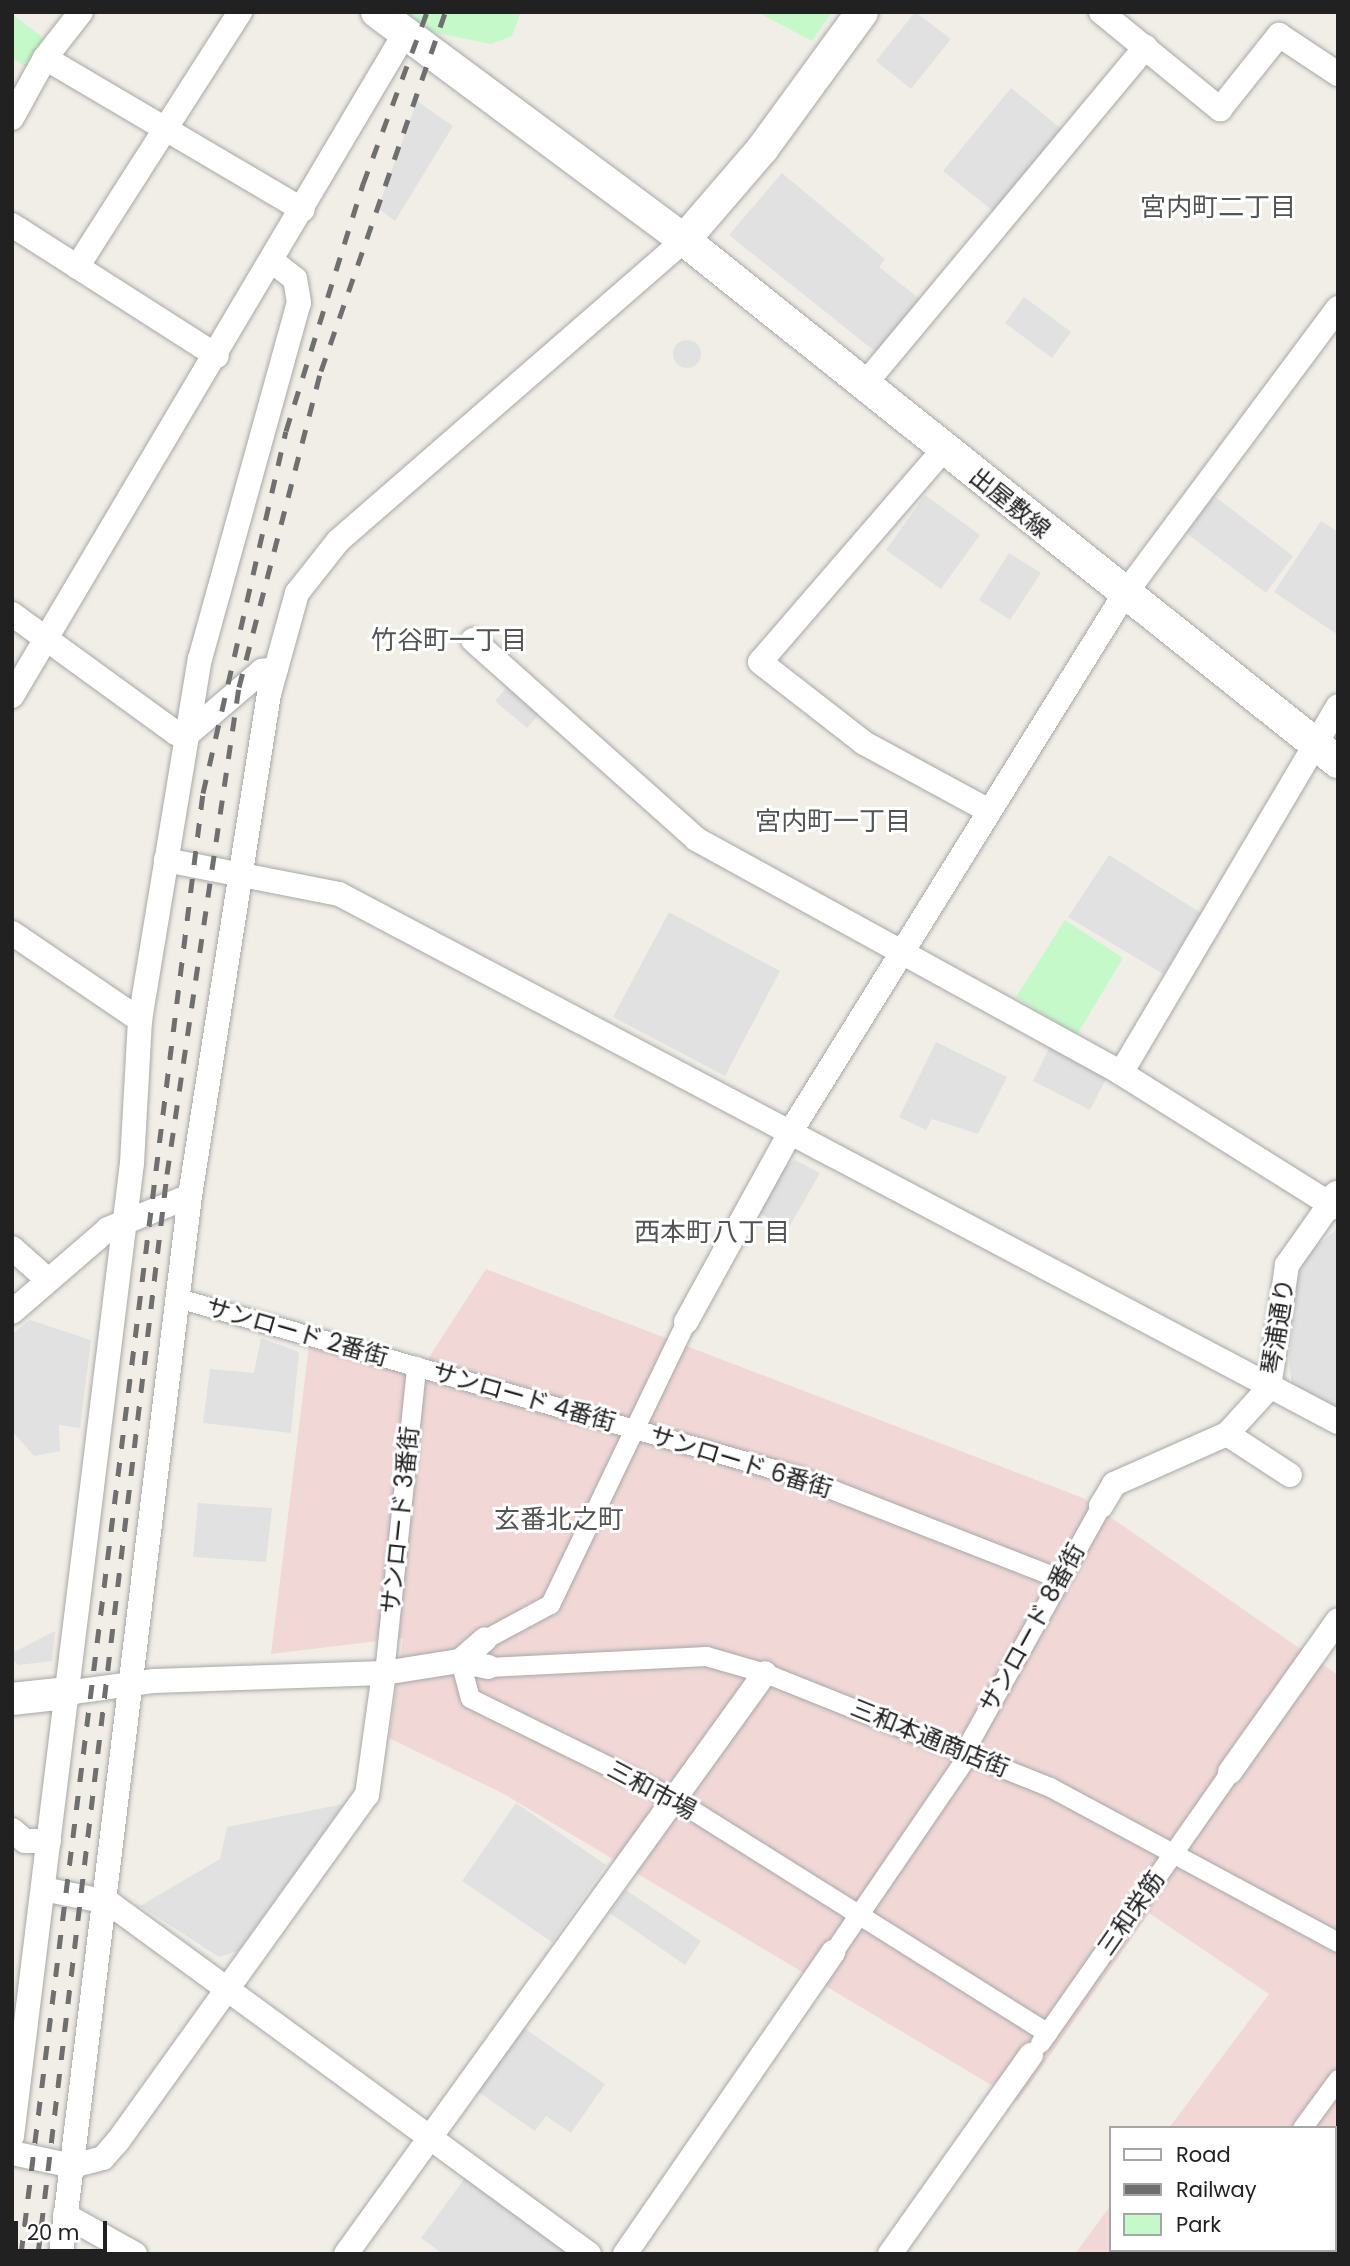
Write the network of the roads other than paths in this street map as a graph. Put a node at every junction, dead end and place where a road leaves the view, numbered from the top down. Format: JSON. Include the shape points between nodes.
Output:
{"nodes":[{"id":1,"x":81,"y":12,"type":"edge"},
{"id":2,"x":240,"y":12,"type":"edge"},
{"id":3,"x":377,"y":12,"type":"edge"},
{"id":4,"x":862,"y":12,"type":"edge"},
{"id":5,"x":1101,"y":12,"type":"edge"},
{"id":6,"x":405,"y":33,"type":"junction"},
{"id":7,"x":1146,"y":47,"type":"junction"},
{"id":8,"x":45,"y":58,"type":"junction"},
{"id":9,"x":1338,"y":74,"type":"edge"},
{"id":10,"x":12,"y":118,"type":"edge"},
{"id":11,"x":164,"y":128,"type":"junction"},
{"id":12,"x":303,"y":210,"type":"junction"},
{"id":13,"x":12,"y":225,"type":"edge"},
{"id":14,"x":684,"y":240,"type":"junction"},
{"id":15,"x":273,"y":262,"type":"junction"},
{"id":16,"x":77,"y":267,"type":"junction"},
{"id":17,"x":1338,"y":308,"type":"edge"},
{"id":18,"x":217,"y":356,"type":"junction"},
{"id":19,"x":864,"y":385,"type":"junction"},
{"id":20,"x":944,"y":449,"type":"junction"},
{"id":21,"x":1124,"y":595,"type":"junction"},
{"id":22,"x":12,"y":614,"type":"edge"},
{"id":23,"x":51,"y":638,"type":"junction"},
{"id":24,"x":473,"y":639,"type":"dead end"},
{"id":25,"x":276,"y":669,"type":"junction"},
{"id":26,"x":12,"y":696,"type":"edge"},
{"id":27,"x":1338,"y":706,"type":"edge"},
{"id":28,"x":187,"y":735,"type":"junction"},
{"id":29,"x":1326,"y":753,"type":"edge"},
{"id":30,"x":989,"y":811,"type":"junction"},
{"id":31,"x":166,"y":860,"type":"junction"},
{"id":32,"x":241,"y":873,"type":"junction"},
{"id":33,"x":12,"y":933,"type":"edge"},
{"id":34,"x":901,"y":952,"type":"junction"},
{"id":35,"x":140,"y":1020,"type":"junction"},
{"id":36,"x":1121,"y":1073,"type":"junction"},
{"id":37,"x":790,"y":1131,"type":"junction"},
{"id":38,"x":190,"y":1196,"type":"junction"},
{"id":39,"x":1334,"y":1200,"type":"edge"},
{"id":40,"x":122,"y":1221,"type":"junction"},
{"id":41,"x":12,"y":1248,"type":"edge"},
{"id":42,"x":47,"y":1279,"type":"junction"},
{"id":43,"x":178,"y":1298,"type":"junction"},
{"id":44,"x":12,"y":1312,"type":"edge"},
{"id":45,"x":686,"y":1322,"type":"joint"},
{"id":46,"x":416,"y":1366,"type":"junction"},
{"id":47,"x":1269,"y":1388,"type":"junction"},
{"id":48,"x":1338,"y":1422,"type":"edge"},
{"id":49,"x":633,"y":1429,"type":"junction"},
{"id":50,"x":1227,"y":1434,"type":"junction"},
{"id":51,"x":1290,"y":1475,"type":"dead end"},
{"id":52,"x":1101,"y":1506,"type":"joint"},
{"id":53,"x":1058,"y":1578,"type":"junction"},
{"id":54,"x":1338,"y":1620,"type":"edge"},
{"id":55,"x":485,"y":1639,"type":"joint"},
{"id":56,"x":460,"y":1661,"type":"junction"},
{"id":57,"x":488,"y":1667,"type":"joint"},
{"id":58,"x":384,"y":1673,"type":"junction"},
{"id":59,"x":765,"y":1673,"type":"junction"},
{"id":60,"x":133,"y":1684,"type":"junction"},
{"id":61,"x":66,"y":1693,"type":"junction"},
{"id":62,"x":12,"y":1699,"type":"edge"},
{"id":63,"x":967,"y":1751,"type":"junction"},
{"id":64,"x":1230,"y":1772,"type":"joint"},
{"id":65,"x":673,"y":1798,"type":"junction"},
{"id":66,"x":12,"y":1830,"type":"edge"},
{"id":67,"x":48,"y":1841,"type":"junction"},
{"id":68,"x":1173,"y":1853,"type":"junction"},
{"id":69,"x":43,"y":1889,"type":"junction"},
{"id":70,"x":108,"y":1902,"type":"junction"},
{"id":71,"x":859,"y":1914,"type":"junction"},
{"id":72,"x":1338,"y":1942,"type":"edge"},
{"id":73,"x":833,"y":1952,"type":"joint"},
{"id":74,"x":226,"y":1988,"type":"junction"},
{"id":75,"x":1047,"y":2033,"type":"junction"},
{"id":76,"x":1031,"y":2055,"type":"joint"},
{"id":77,"x":1338,"y":2079,"type":"edge"},
{"id":78,"x":1303,"y":2126,"type":"edge"},
{"id":79,"x":12,"y":2136,"type":"edge"},
{"id":80,"x":429,"y":2136,"type":"junction"},
{"id":81,"x":12,"y":2153,"type":"edge"},
{"id":82,"x":73,"y":2166,"type":"junction"},
{"id":83,"x":65,"y":2215,"type":"junction"},
{"id":84,"x":61,"y":2254,"type":"edge"},
{"id":85,"x":135,"y":2254,"type":"edge"},
{"id":86,"x":346,"y":2254,"type":"edge"},
{"id":87,"x":589,"y":2254,"type":"edge"},
{"id":88,"x":625,"y":2254,"type":"edge"},
{"id":89,"x":890,"y":2254,"type":"edge"}],
"edges":[{"from":1,"to":8,"type":"street"},
{"from":2,"to":11,"type":"street"},
{"from":3,"to":6,"type":"street","name":"出屋敷線"},
{"from":4,"to":14,"type":"street","via":[[763,148]]},
{"from":5,"to":7,"type":"street"},
{"from":6,"to":12,"type":"street"},
{"from":6,"to":14,"type":"street","name":"出屋敷線"},
{"from":7,"to":9,"type":"street","via":[[1220,110],[1279,35]]},
{"from":7,"to":19,"type":"street"},
{"from":8,"to":10,"type":"street"},
{"from":8,"to":11,"type":"street"},
{"from":11,"to":12,"type":"street","via":[[181,144]]},
{"from":11,"to":16,"type":"street"},
{"from":12,"to":15,"type":"street"},
{"from":13,"to":16,"type":"street"},
{"from":14,"to":19,"type":"street","name":"出屋敷線"},
{"from":14,"to":25,"type":"street","via":[[338,541],[297,593]]},
{"from":15,"to":18,"type":"street"},
{"from":15,"to":28,"type":"street","via":[[295,279],[299,303],[200,659]]},
{"from":16,"to":18,"type":"street"},
{"from":17,"to":21,"type":"street"},
{"from":18,"to":23,"type":"street"},
{"from":19,"to":20,"type":"street","name":"出屋敷線"},
{"from":20,"to":21,"type":"street","name":"出屋敷線"},
{"from":20,"to":30,"type":"street","via":[[760,662],[864,743]]},
{"from":21,"to":29,"type":"street","name":"出屋敷線"},
{"from":21,"to":30,"type":"street"},
{"from":22,"to":23,"type":"street"},
{"from":23,"to":26,"type":"street"},
{"from":23,"to":28,"type":"street"},
{"from":24,"to":34,"type":"street","via":[[696,839]]},
{"from":25,"to":28,"type":"street","via":[[262,671]]},
{"from":25,"to":32,"type":"street"},
{"from":27,"to":29,"type":"street"},
{"from":28,"to":31,"type":"street"},
{"from":29,"to":36,"type":"street"},
{"from":30,"to":34,"type":"street"},
{"from":31,"to":32,"type":"street"},
{"from":31,"to":35,"type":"street"},
{"from":32,"to":37,"type":"street","via":[[339,894]]},
{"from":32,"to":38,"type":"street"},
{"from":33,"to":35,"type":"street"},
{"from":34,"to":36,"type":"street"},
{"from":34,"to":37,"type":"street"},
{"from":35,"to":40,"type":"street"},
{"from":36,"to":39,"type":"street"},
{"from":37,"to":45,"type":"street"},
{"from":37,"to":47,"type":"street"},
{"from":38,"to":40,"type":"street"},
{"from":38,"to":43,"type":"street"},
{"from":39,"to":47,"type":"street","name":"琴浦通り","via":[[1287,1265]]},
{"from":40,"to":42,"type":"street"},
{"from":40,"to":61,"type":"street"},
{"from":41,"to":42,"type":"street"},
{"from":42,"to":44,"type":"street"},
{"from":43,"to":46,"type":"street","name":"サンロード 2番街"},
{"from":43,"to":60,"type":"street"},
{"from":45,"to":49,"type":"street"},
{"from":46,"to":49,"type":"street","name":"サンロード 4番街"},
{"from":46,"to":58,"type":"street","name":"サンロード 3番街"},
{"from":47,"to":48,"type":"street"},
{"from":47,"to":50,"type":"street"},
{"from":49,"to":53,"type":"street","name":"サンロード 6番街","via":[[849,1496]]},
{"from":49,"to":55,"type":"street","via":[[550,1604]]},
{"from":50,"to":51,"type":"street"},
{"from":50,"to":52,"type":"street","via":[[1114,1484]]},
{"from":52,"to":53,"type":"street","name":"サンロード 8番街"},
{"from":53,"to":63,"type":"street","name":"サンロード 8番街"},
{"from":54,"to":64,"type":"street"},
{"from":55,"to":56,"type":"street"},
{"from":56,"to":57,"type":"street"},
{"from":56,"to":58,"type":"street"},
{"from":56,"to":65,"type":"street","name":"三和市場","via":[[470,1698]]},
{"from":57,"to":59,"type":"street","name":"三和本通商店街","via":[[706,1656]]},
{"from":58,"to":60,"type":"street"},
{"from":58,"to":74,"type":"street","via":[[367,1795]]},
{"from":59,"to":63,"type":"street","name":"三和本通商店街"},
{"from":59,"to":65,"type":"street"},
{"from":60,"to":61,"type":"street"},
{"from":60,"to":70,"type":"street"},
{"from":61,"to":62,"type":"street"},
{"from":61,"to":67,"type":"street"},
{"from":63,"to":68,"type":"street","name":"三和本通商店街"},
{"from":63,"to":71,"type":"street"},
{"from":64,"to":68,"type":"street","name":"三和栄筋"},
{"from":65,"to":71,"type":"street","name":"三和市場"},
{"from":65,"to":80,"type":"street"},
{"from":66,"to":67,"type":"street","via":[[25,1841]]},
{"from":67,"to":69,"type":"street"},
{"from":68,"to":72,"type":"street","name":"三和本通商店街"},
{"from":68,"to":75,"type":"street","name":"三和栄筋"},
{"from":69,"to":70,"type":"street"},
{"from":69,"to":79,"type":"street"},
{"from":70,"to":74,"type":"street"},
{"from":70,"to":82,"type":"street"},
{"from":71,"to":73,"type":"street"},
{"from":71,"to":75,"type":"street","name":"三和市場"},
{"from":73,"to":88,"type":"street"},
{"from":74,"to":80,"type":"street"},
{"from":74,"to":82,"type":"street","via":[[118,2141],[103,2158]]},
{"from":75,"to":76,"type":"street","name":"三和栄筋"},
{"from":76,"to":89,"type":"street"},
{"from":77,"to":78,"type":"street"},
{"from":80,"to":86,"type":"street"},
{"from":80,"to":87,"type":"street"},
{"from":81,"to":82,"type":"street"},
{"from":82,"to":83,"type":"street"},
{"from":83,"to":84,"type":"street"},
{"from":83,"to":85,"type":"street"}]}
